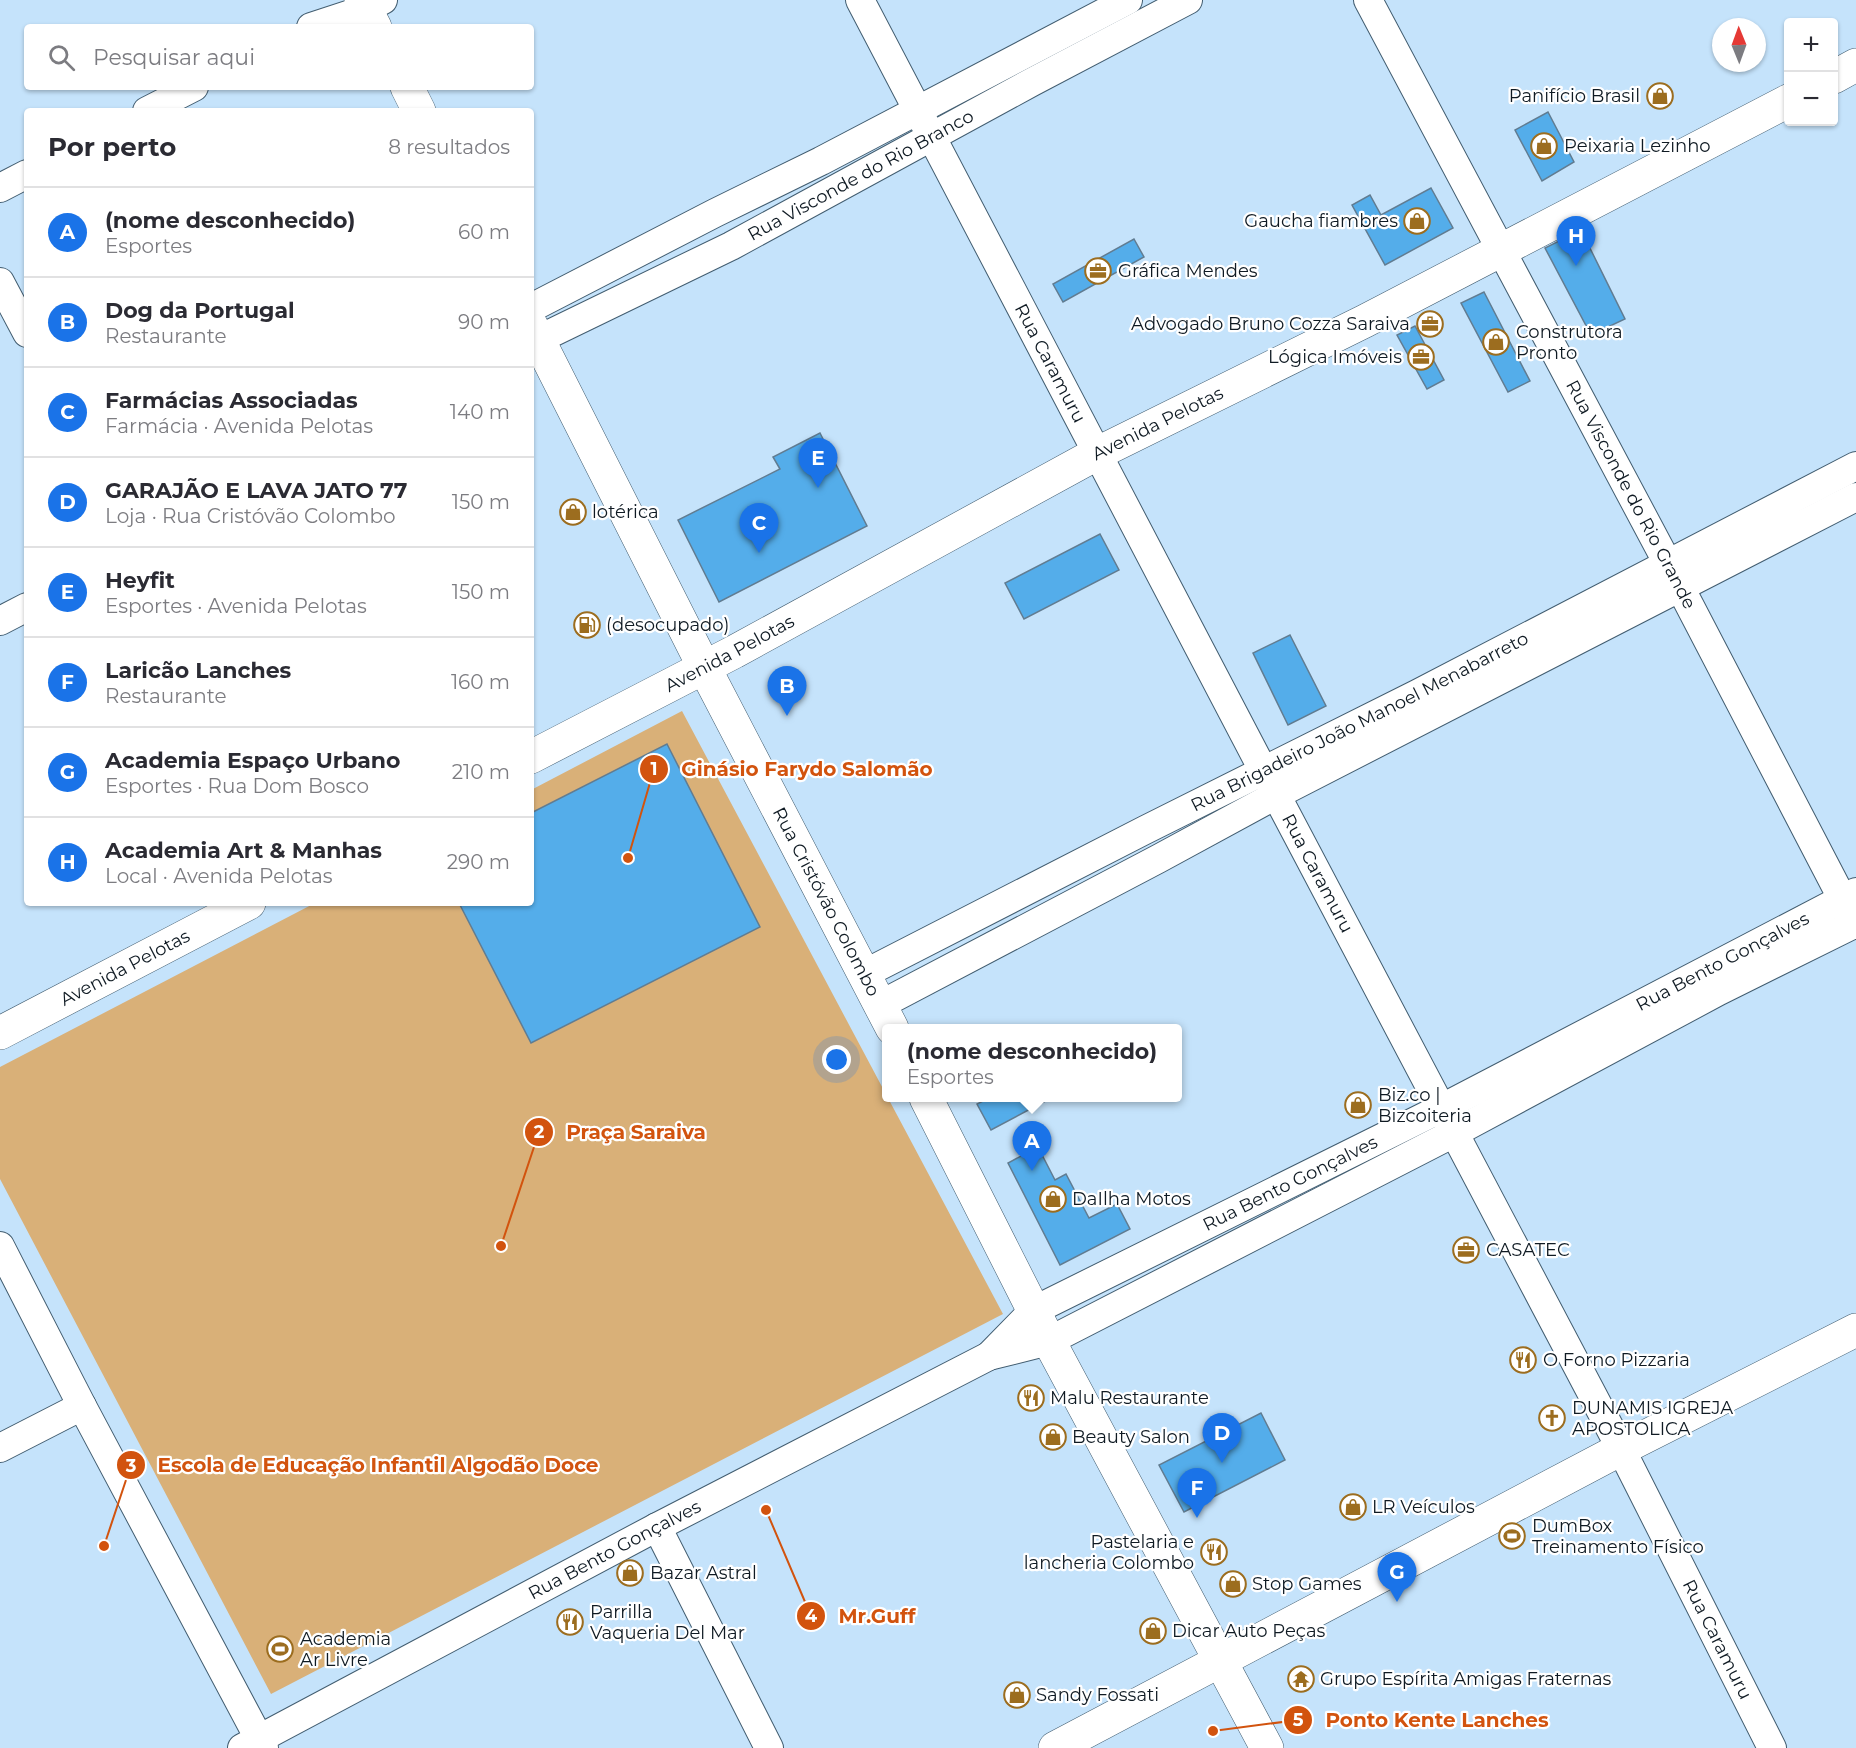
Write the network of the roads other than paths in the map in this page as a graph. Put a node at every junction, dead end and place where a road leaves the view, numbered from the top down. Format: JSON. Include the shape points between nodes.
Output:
{"nodes":[{"id":1,"x":861,"y":0,"type":"edge"},
{"id":2,"x":1128,"y":0,"type":"edge"},
{"id":3,"x":1188,"y":0,"type":"edge"},
{"id":4,"x":1368,"y":0,"type":"edge"},
{"id":5,"x":364,"y":7,"type":"edge"},
{"id":6,"x":317,"y":24,"type":"edge"},
{"id":7,"x":1018,"y":57,"type":"junction"},
{"id":8,"x":1856,"y":65,"type":"edge"},
{"id":9,"x":1838,"y":74,"type":"edge"},
{"id":10,"x":1032,"y":82,"type":"junction"},
{"id":11,"x":188,"y":90,"type":"edge"},
{"id":12,"x":408,"y":90,"type":"edge"},
{"id":13,"x":1784,"y":103,"type":"edge"},
{"id":14,"x":153,"y":108,"type":"edge"},
{"id":15,"x":418,"y":108,"type":"edge"},
{"id":16,"x":917,"y":109,"type":"junction"},
{"id":17,"x":932,"y":138,"type":"junction"},
{"id":18,"x":820,"y":161,"type":"junction"},
{"id":19,"x":24,"y":176,"type":"edge"},
{"id":20,"x":0,"y":188,"type":"edge"},
{"id":21,"x":836,"y":190,"type":"junction"},
{"id":22,"x":715,"y":213,"type":"junction"},
{"id":23,"x":731,"y":246,"type":"junction"},
{"id":24,"x":1502,"y":251,"type":"junction"},
{"id":25,"x":0,"y":282,"type":"edge"},
{"id":26,"x":534,"y":306,"type":"edge"},
{"id":27,"x":24,"y":327,"type":"edge"},
{"id":28,"x":534,"y":337,"type":"edge"},
{"id":29,"x":1098,"y":453,"type":"junction"},
{"id":30,"x":1856,"y":466,"type":"edge"},
{"id":31,"x":1856,"y":497,"type":"edge"},
{"id":32,"x":1674,"y":575,"type":"junction"},
{"id":33,"x":24,"y":609,"type":"edge"},
{"id":34,"x":0,"y":621,"type":"edge"},
{"id":35,"x":704,"y":668,"type":"junction"},
{"id":36,"x":534,"y":755,"type":"edge"},
{"id":37,"x":1269,"y":783,"type":"junction"},
{"id":38,"x":1144,"y":830,"type":"junction"},
{"id":39,"x":1158,"y":859,"type":"junction"},
{"id":40,"x":243,"y":906,"type":"edge"},
{"id":41,"x":1853,"y":913,"type":"edge"},
{"id":42,"x":864,"y":974,"type":"junction"},
{"id":43,"x":886,"y":1017,"type":"edge"},
{"id":44,"x":0,"y":1033,"type":"edge"},
{"id":45,"x":928,"y":1102,"type":"edge"},
{"id":46,"x":1448,"y":1120,"type":"junction"},
{"id":47,"x":0,"y":1246,"type":"edge"},
{"id":48,"x":1033,"y":1311,"type":"junction"},
{"id":49,"x":1856,"y":1330,"type":"edge"},
{"id":50,"x":1049,"y":1341,"type":"junction"},
{"id":51,"x":989,"y":1356,"type":"junction"},
{"id":52,"x":82,"y":1406,"type":"junction"},
{"id":53,"x":0,"y":1448,"type":"edge"},
{"id":54,"x":1621,"y":1449,"type":"junction"},
{"id":55,"x":657,"y":1527,"type":"junction"},
{"id":56,"x":1221,"y":1661,"type":"junction"},
{"id":57,"x":255,"y":1745,"type":"edge"},
{"id":58,"x":769,"y":1748,"type":"edge"},
{"id":59,"x":1055,"y":1748,"type":"edge"},
{"id":60,"x":1267,"y":1748,"type":"edge"},
{"id":61,"x":1772,"y":1748,"type":"edge"}],
"edges":[{"from":1,"to":16,"type":"street","name":"Rua Caramuru"},
{"from":2,"to":7,"type":"street","name":"Rua Visconde do Rio Branco"},
{"from":3,"to":10,"type":"street","name":"Rua Visconde do Rio Branco"},
{"from":4,"to":24,"type":"street","name":"Rua Visconde do Rio Grande"},
{"from":5,"to":6,"type":"street"},
{"from":7,"to":10,"type":"street"},
{"from":7,"to":16,"type":"street","name":"Rua Visconde do Rio Branco"},
{"from":8,"to":9,"type":"street"},
{"from":10,"to":17,"type":"street","name":"Rua Visconde do Rio Branco"},
{"from":11,"to":14,"type":"street"},
{"from":12,"to":15,"type":"street"},
{"from":13,"to":24,"type":"street","name":"Avenida Pelotas"},
{"from":16,"to":17,"type":"street","name":"Rua Caramuru"},
{"from":16,"to":18,"type":"street","name":"Rua Visconde do Rio Branco"},
{"from":17,"to":21,"type":"street","name":"Rua Visconde do Rio Branco"},
{"from":17,"to":29,"type":"street","name":"Rua Caramuru"},
{"from":18,"to":21,"type":"street"},
{"from":18,"to":22,"type":"street","name":"Rua Visconde do Rio Branco"},
{"from":19,"to":20,"type":"street"},
{"from":21,"to":23,"type":"street","name":"Rua Visconde do Rio Branco"},
{"from":22,"to":23,"type":"street"},
{"from":22,"to":26,"type":"street","name":"Rua Visconde do Rio Branco"},
{"from":23,"to":28,"type":"street","name":"Rua Visconde do Rio Branco"},
{"from":24,"to":29,"type":"street","name":"Avenida Pelotas"},
{"from":24,"to":32,"type":"street","name":"Rua Visconde do Rio Grande"},
{"from":25,"to":27,"type":"street"},
{"from":28,"to":35,"type":"street","name":"Rua Cristóvão Colombo"},
{"from":29,"to":35,"type":"street","name":"Avenida Pelotas"},
{"from":29,"to":37,"type":"street","name":"Rua Caramuru"},
{"from":30,"to":32,"type":"street","name":"Rua Brigadeiro João Manoel Menabarreto"},
{"from":31,"to":32,"type":"street","name":"Rua Brigadeiro João Manoel Menabarreto"},
{"from":32,"to":37,"type":"street","name":"Rua Brigadeiro João Manoel Menabarreto"},
{"from":32,"to":41,"type":"street","name":"Rua Visconde do Rio Grande"},
{"from":33,"to":34,"type":"street"},
{"from":35,"to":36,"type":"street","name":"Avenida Pelotas"},
{"from":35,"to":42,"type":"street","name":"Rua Cristóvão Colombo"},
{"from":37,"to":38,"type":"street","name":"Rua Brigadeiro João Manoel Menabarreto"},
{"from":37,"to":39,"type":"street","name":"Rua Brigadeiro João Manoel Menabarreto"},
{"from":37,"to":46,"type":"street","name":"Rua Caramuru"},
{"from":38,"to":39,"type":"street"},
{"from":38,"to":42,"type":"street","name":"Rua Brigadeiro João Manoel Menabarreto"},
{"from":39,"to":43,"type":"street","name":"Rua Brigadeiro João Manoel Menabarreto"},
{"from":40,"to":44,"type":"street","name":"Avenida Pelotas"},
{"from":41,"to":46,"type":"street","name":"Rua Bento Gonçalves","via":[[1713,980]]},
{"from":42,"to":43,"type":"street","name":"Rua Cristóvão Colombo"},
{"from":45,"to":48,"type":"street"},
{"from":46,"to":48,"type":"street","name":"Rua Bento Gonçalves"},
{"from":46,"to":50,"type":"street","name":"Rua Bento Gonçalves"},
{"from":46,"to":54,"type":"street","name":"Rua Caramuru"},
{"from":47,"to":52,"type":"street"},
{"from":48,"to":50,"type":"street"},
{"from":48,"to":51,"type":"street","name":"Rua Bento Gonçalves"},
{"from":49,"to":54,"type":"street"},
{"from":50,"to":51,"type":"street","name":"Rua Bento Gonçalves"},
{"from":50,"to":56,"type":"street"},
{"from":51,"to":55,"type":"street","name":"Rua Bento Gonçalves"},
{"from":52,"to":53,"type":"street"},
{"from":52,"to":57,"type":"street"},
{"from":54,"to":56,"type":"street"},
{"from":54,"to":61,"type":"street","name":"Rua Caramuru"},
{"from":55,"to":57,"type":"street","name":"Rua Bento Gonçalves"},
{"from":55,"to":58,"type":"street"},
{"from":56,"to":59,"type":"street"},
{"from":56,"to":60,"type":"street"}]}
